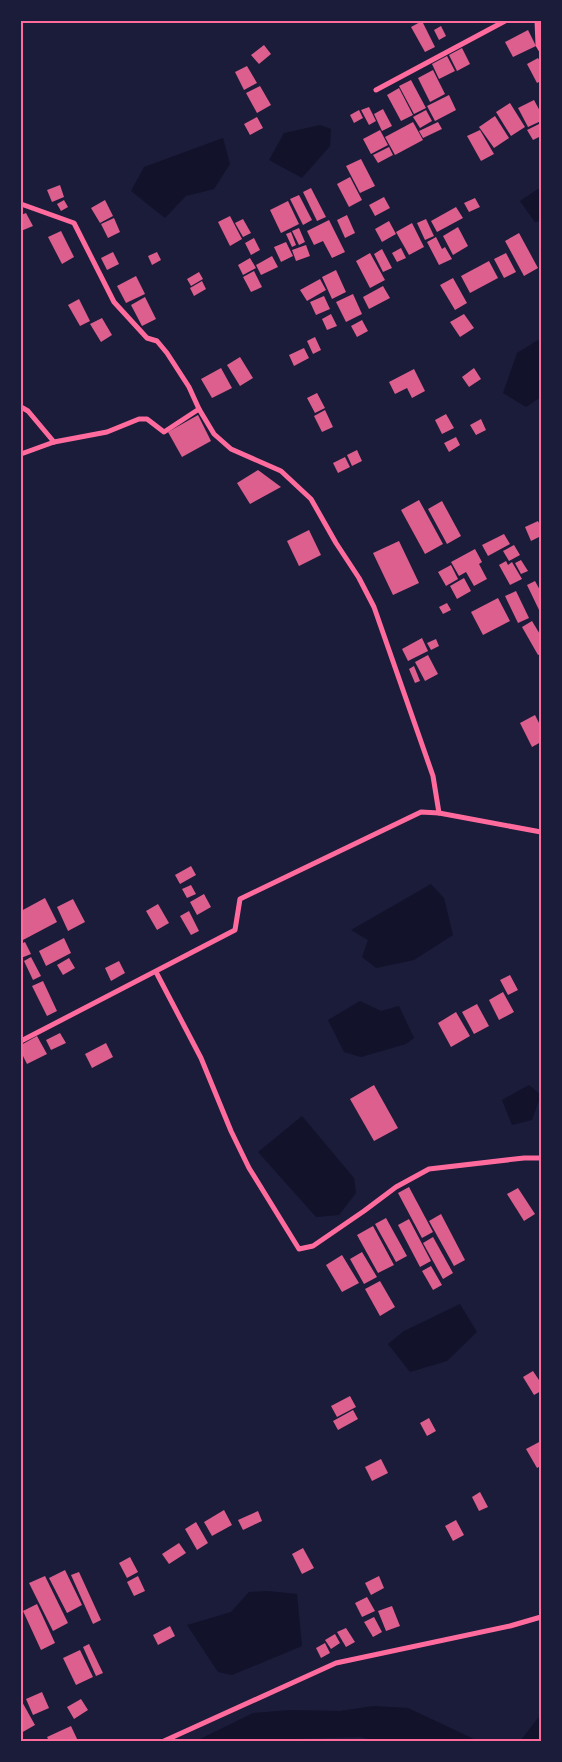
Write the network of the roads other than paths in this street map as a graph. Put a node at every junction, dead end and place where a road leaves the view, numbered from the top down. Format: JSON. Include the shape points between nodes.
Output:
{"nodes":[{"id":1,"x":505,"y":21,"type":"edge"},
{"id":2,"x":537,"y":21,"type":"edge"},
{"id":3,"x":541,"y":50,"type":"edge"},
{"id":4,"x":376,"y":90,"type":"dead end"},
{"id":5,"x":21,"y":204,"type":"edge"},
{"id":6,"x":21,"y":407,"type":"edge"},
{"id":7,"x":199,"y":410,"type":"junction"},
{"id":8,"x":54,"y":442,"type":"junction"},
{"id":9,"x":21,"y":454,"type":"edge"},
{"id":10,"x":439,"y":813,"type":"junction"},
{"id":11,"x":541,"y":832,"type":"edge"},
{"id":12,"x":156,"y":972,"type":"junction"},
{"id":13,"x":21,"y":1041,"type":"edge"},
{"id":14,"x":541,"y":1158,"type":"edge"},
{"id":15,"x":541,"y":1617,"type":"edge"},
{"id":16,"x":164,"y":1741,"type":"edge"}],
"edges":[{"from":1,"to":4,"type":"street"},
{"from":2,"to":3,"type":"street"},
{"from":5,"to":7,"type":"street","via":[[74,224],[114,302],[147,338],[157,341],[167,353],[189,387]]},
{"from":6,"to":8,"type":"street"},
{"from":7,"to":8,"type":"street","via":[[164,432],[147,419],[139,419],[106,432]]},
{"from":7,"to":10,"type":"street","via":[[214,434],[231,449],[281,471],[311,499],[359,578],[374,607],[400,679],[433,776]]},
{"from":8,"to":9,"type":"street"},
{"from":10,"to":11,"type":"street"},
{"from":10,"to":12,"type":"street","via":[[421,812],[240,899],[235,930]]},
{"from":12,"to":13,"type":"street"},
{"from":12,"to":14,"type":"street","via":[[201,1058],[249,1168],[299,1249],[313,1246],[396,1187],[429,1169]]},
{"from":15,"to":16,"type":"street","via":[[336,1664]]}]}
